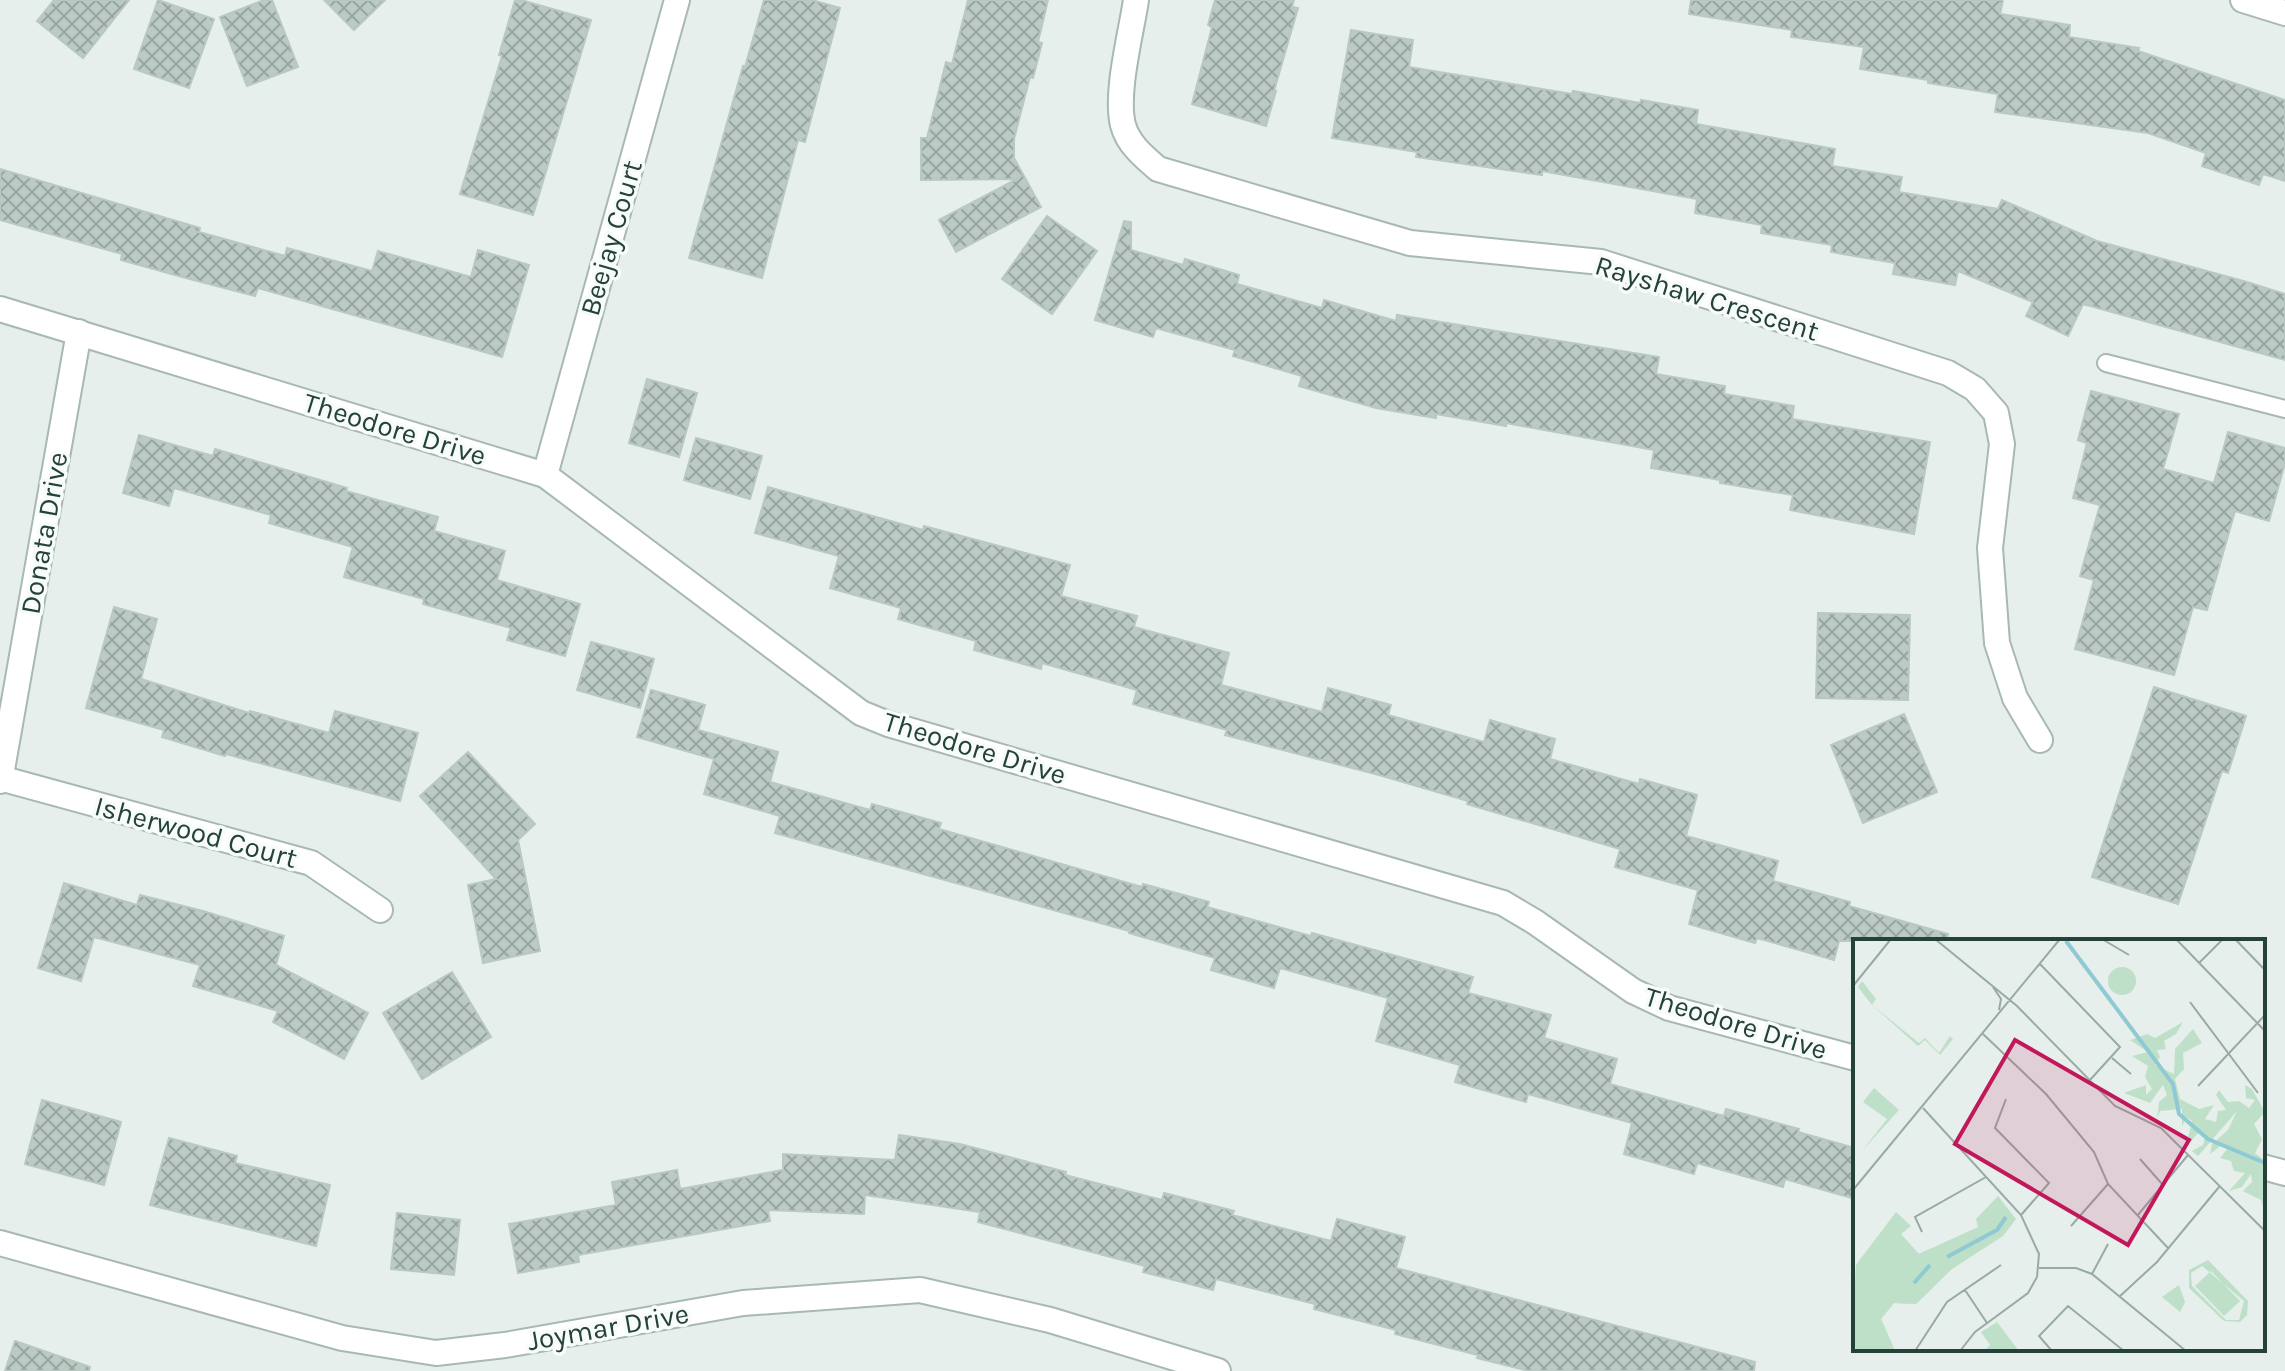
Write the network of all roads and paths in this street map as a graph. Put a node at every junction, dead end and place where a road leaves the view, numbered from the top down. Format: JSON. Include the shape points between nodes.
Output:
{"nodes":[{"id":1,"x":677,"y":0,"type":"edge"},
{"id":2,"x":1136,"y":0,"type":"edge"},
{"id":3,"x":2243,"y":0,"type":"edge"},
{"id":4,"x":2285,"y":13,"type":"edge"},
{"id":5,"x":0,"y":309,"type":"edge"},
{"id":6,"x":79,"y":332,"type":"junction"},
{"id":7,"x":2106,"y":363,"type":"dead end"},
{"id":8,"x":2285,"y":409,"type":"edge"},
{"id":9,"x":545,"y":475,"type":"junction"},
{"id":10,"x":2040,"y":740,"type":"dead end"},
{"id":11,"x":0,"y":780,"type":"edge"},
{"id":12,"x":380,"y":910,"type":"dead end"},
{"id":13,"x":1853,"y":1057,"type":"edge"},
{"id":14,"x":2265,"y":1168,"type":"edge"},
{"id":15,"x":2285,"y":1173,"type":"edge"},
{"id":16,"x":0,"y":1243,"type":"edge"},
{"id":17,"x":1218,"y":1371,"type":"edge"}],
"edges":[{"from":1,"to":9,"type":"street","name":"Beejay Court"},
{"from":2,"to":10,"type":"street","name":"Rayshaw Crescent","via":[[1121,96],[1123,126],[1137,151],[1158,169],[1410,243],[1601,262],[1948,373],[1975,389],[1996,413],[2002,444],[1990,548],[1997,643],[2015,698]]},
{"from":3,"to":4,"type":"street"},
{"from":5,"to":6,"type":"street","name":"Theodore Drive"},
{"from":6,"to":9,"type":"street","name":"Theodore Drive"},
{"from":6,"to":11,"type":"street","name":"Donata Drive"},
{"from":7,"to":8,"type":"lane"},
{"from":9,"to":13,"type":"street","name":"Theodore Drive","via":[[861,713],[1503,903],[1633,991],[1669,1008]]},
{"from":11,"to":12,"type":"street","name":"Isherwood Court","via":[[311,863]]},
{"from":14,"to":15,"type":"street"},
{"from":16,"to":17,"type":"street","name":"Joymar Drive","via":[[342,1338],[436,1353],[743,1303],[920,1290],[1050,1320]]}]}
